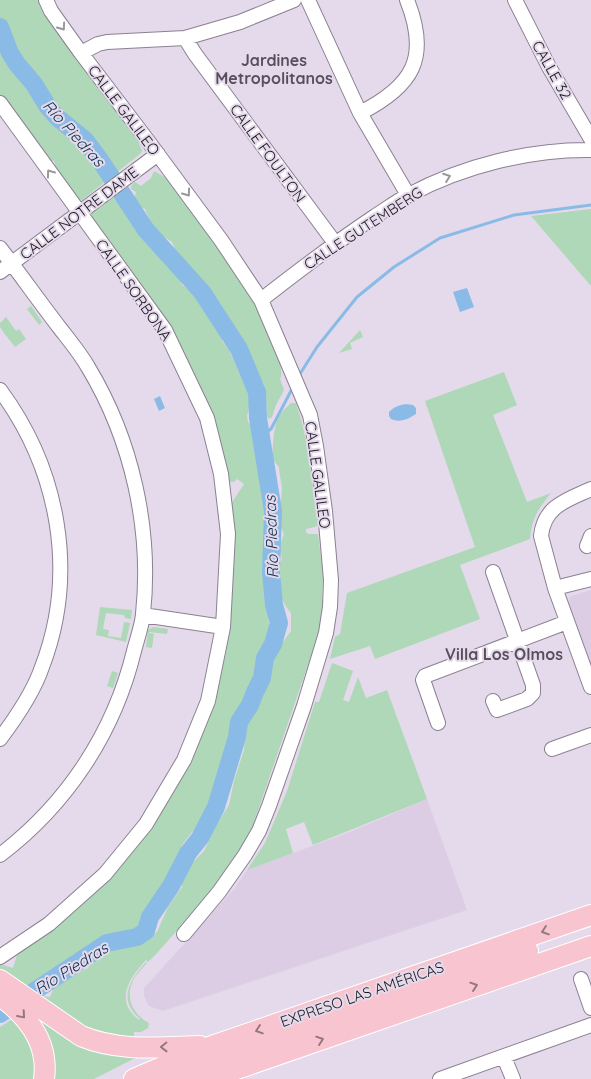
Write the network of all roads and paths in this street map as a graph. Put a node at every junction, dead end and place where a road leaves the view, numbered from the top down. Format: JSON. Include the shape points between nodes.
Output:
{"nodes":[{"id":1,"x":46,"y":0,"type":"edge"},
{"id":2,"x":294,"y":0,"type":"edge"},
{"id":3,"x":308,"y":0,"type":"edge"},
{"id":4,"x":407,"y":0,"type":"edge"},
{"id":5,"x":515,"y":0,"type":"edge"},
{"id":6,"x":185,"y":38,"type":"junction"},
{"id":7,"x":81,"y":53,"type":"junction"},
{"id":8,"x":0,"y":103,"type":"edge"},
{"id":9,"x":360,"y":114,"type":"junction"},
{"id":10,"x":591,"y":139,"type":"edge"},
{"id":11,"x":591,"y":150,"type":"edge"},
{"id":12,"x":153,"y":157,"type":"junction"},
{"id":13,"x":408,"y":195,"type":"junction"},
{"id":14,"x":79,"y":213,"type":"junction"},
{"id":15,"x":335,"y":243,"type":"junction"},
{"id":16,"x":0,"y":248,"type":"edge"},
{"id":17,"x":12,"y":264,"type":"junction"},
{"id":18,"x":0,"y":272,"type":"edge"},
{"id":19,"x":260,"y":300,"type":"junction"},
{"id":20,"x":0,"y":390,"type":"edge"},
{"id":21,"x":591,"y":489,"type":"edge"},
{"id":22,"x":493,"y":572,"type":"dead end"},
{"id":23,"x":591,"y":578,"type":"edge"},
{"id":24,"x":555,"y":588,"type":"junction"},
{"id":25,"x":143,"y":615,"type":"junction"},
{"id":26,"x":567,"y":622,"type":"junction"},
{"id":27,"x":222,"y":627,"type":"junction"},
{"id":28,"x":518,"y":641,"type":"junction"},
{"id":29,"x":591,"y":686,"type":"edge"},
{"id":30,"x":495,"y":705,"type":"dead end"},
{"id":31,"x":438,"y":723,"type":"dead end"},
{"id":32,"x":591,"y":735,"type":"edge"},
{"id":33,"x":0,"y":739,"type":"edge"},
{"id":34,"x":552,"y":749,"type":"dead end"},
{"id":35,"x":0,"y":855,"type":"edge"},
{"id":36,"x":591,"y":915,"type":"edge"},
{"id":37,"x":591,"y":930,"type":"edge"},
{"id":38,"x":184,"y":934,"type":"dead end"},
{"id":39,"x":591,"y":946,"type":"edge"},
{"id":40,"x":0,"y":958,"type":"edge"},
{"id":41,"x":581,"y":979,"type":"dead end"},
{"id":42,"x":0,"y":980,"type":"edge"},
{"id":43,"x":0,"y":996,"type":"edge"},
{"id":44,"x":591,"y":1008,"type":"edge"},
{"id":45,"x":591,"y":1025,"type":"edge"},
{"id":46,"x":212,"y":1046,"type":"junction"},
{"id":47,"x":504,"y":1057,"type":"junction"},
{"id":48,"x":217,"y":1077,"type":"edge"},
{"id":49,"x":44,"y":1079,"type":"edge"},
{"id":50,"x":134,"y":1079,"type":"edge"},
{"id":51,"x":170,"y":1079,"type":"edge"},
{"id":52,"x":440,"y":1079,"type":"edge"},
{"id":53,"x":513,"y":1079,"type":"edge"}],
"edges":[{"from":1,"to":7,"type":"street","name":"CALLE GALILEO","one_way":true},
{"from":2,"to":6,"type":"street","via":[[240,22]]},
{"from":3,"to":9,"type":"street"},
{"from":4,"to":9,"type":"street","via":[[416,29],[418,46],[415,61],[404,83]]},
{"from":5,"to":10,"type":"street","name":"CALLE 32"},
{"from":6,"to":7,"type":"street","via":[[107,42]]},
{"from":6,"to":15,"type":"street","name":"CALLE FOULTON"},
{"from":7,"to":12,"type":"street","name":"CALLE GALILEO"},
{"from":14,"to":8,"type":"street","name":"CALLE SORBONA","one_way":true},
{"from":9,"to":13,"type":"street"},
{"from":13,"to":11,"type":"street","name":"CALLE GUTEMBERG","one_way":true,"via":[[443,178],[496,161]]},
{"from":12,"to":14,"type":"street","name":"CALLE NOTRE DAME"},
{"from":12,"to":19,"type":"street","name":"CALLE GALILEO","one_way":true,"via":[[221,240]]},
{"from":13,"to":15,"type":"street","name":"CALLE GUTEMBERG"},
{"from":14,"to":17,"type":"street","name":"CALLE NOTRE DAME"},
{"from":14,"to":27,"type":"street","name":"CALLE SORBONA","via":[[165,330],[207,418],[221,474],[228,534]]},
{"from":15,"to":19,"type":"street","name":"CALLE GUTEMBERG"},
{"from":16,"to":17,"type":"street"},
{"from":17,"to":18,"type":"street","name":"CALLE NOTRE DAME"},
{"from":17,"to":25,"type":"street","via":[[88,366],[119,431],[142,519]]},
{"from":19,"to":38,"type":"street","name":"CALLE GALILEO","via":[[310,415],[325,511],[330,607],[326,633],[304,706],[259,831],[219,892]]},
{"from":20,"to":33,"type":"street","via":[[27,431],[50,488],[60,556],[59,596],[53,633],[42,669]]},
{"from":21,"to":24,"type":"street","via":[[551,510],[542,528],[540,536]]},
{"from":22,"to":28,"type":"street"},
{"from":23,"to":24,"type":"street"},
{"from":24,"to":26,"type":"street"},
{"from":25,"to":27,"type":"street"},
{"from":25,"to":35,"type":"street","via":[[115,710],[96,747],[55,804],[19,841]]},
{"from":26,"to":28,"type":"street"},
{"from":26,"to":29,"type":"street"},
{"from":27,"to":40,"type":"street","name":"CALLE SORBONA","via":[[208,701],[184,760],[146,824],[105,874],[49,924]]},
{"from":28,"to":30,"type":"street","via":[[533,694]]},
{"from":28,"to":31,"type":"street","via":[[423,678]]},
{"from":32,"to":34,"type":"street"},
{"from":36,"to":46,"type":"highway","name":"EXPRESO LAS AMÉRICAS","one_way":true},
{"from":37,"to":51,"type":"highway"},
{"from":48,"to":39,"type":"highway","name":"EXPRESO LAS AMÉRICAS","one_way":true},
{"from":41,"to":44,"type":"street"},
{"from":46,"to":42,"type":"highway","one_way":true,"via":[[139,1048],[96,1042],[71,1030]]},
{"from":43,"to":49,"type":"highway","one_way":true,"via":[[17,1009],[39,1039]]},
{"from":45,"to":47,"type":"street"},
{"from":46,"to":50,"type":"highway","name":"EXPRESO LAS AMÉRICAS"},
{"from":47,"to":52,"type":"street"},
{"from":47,"to":53,"type":"street"}]}
